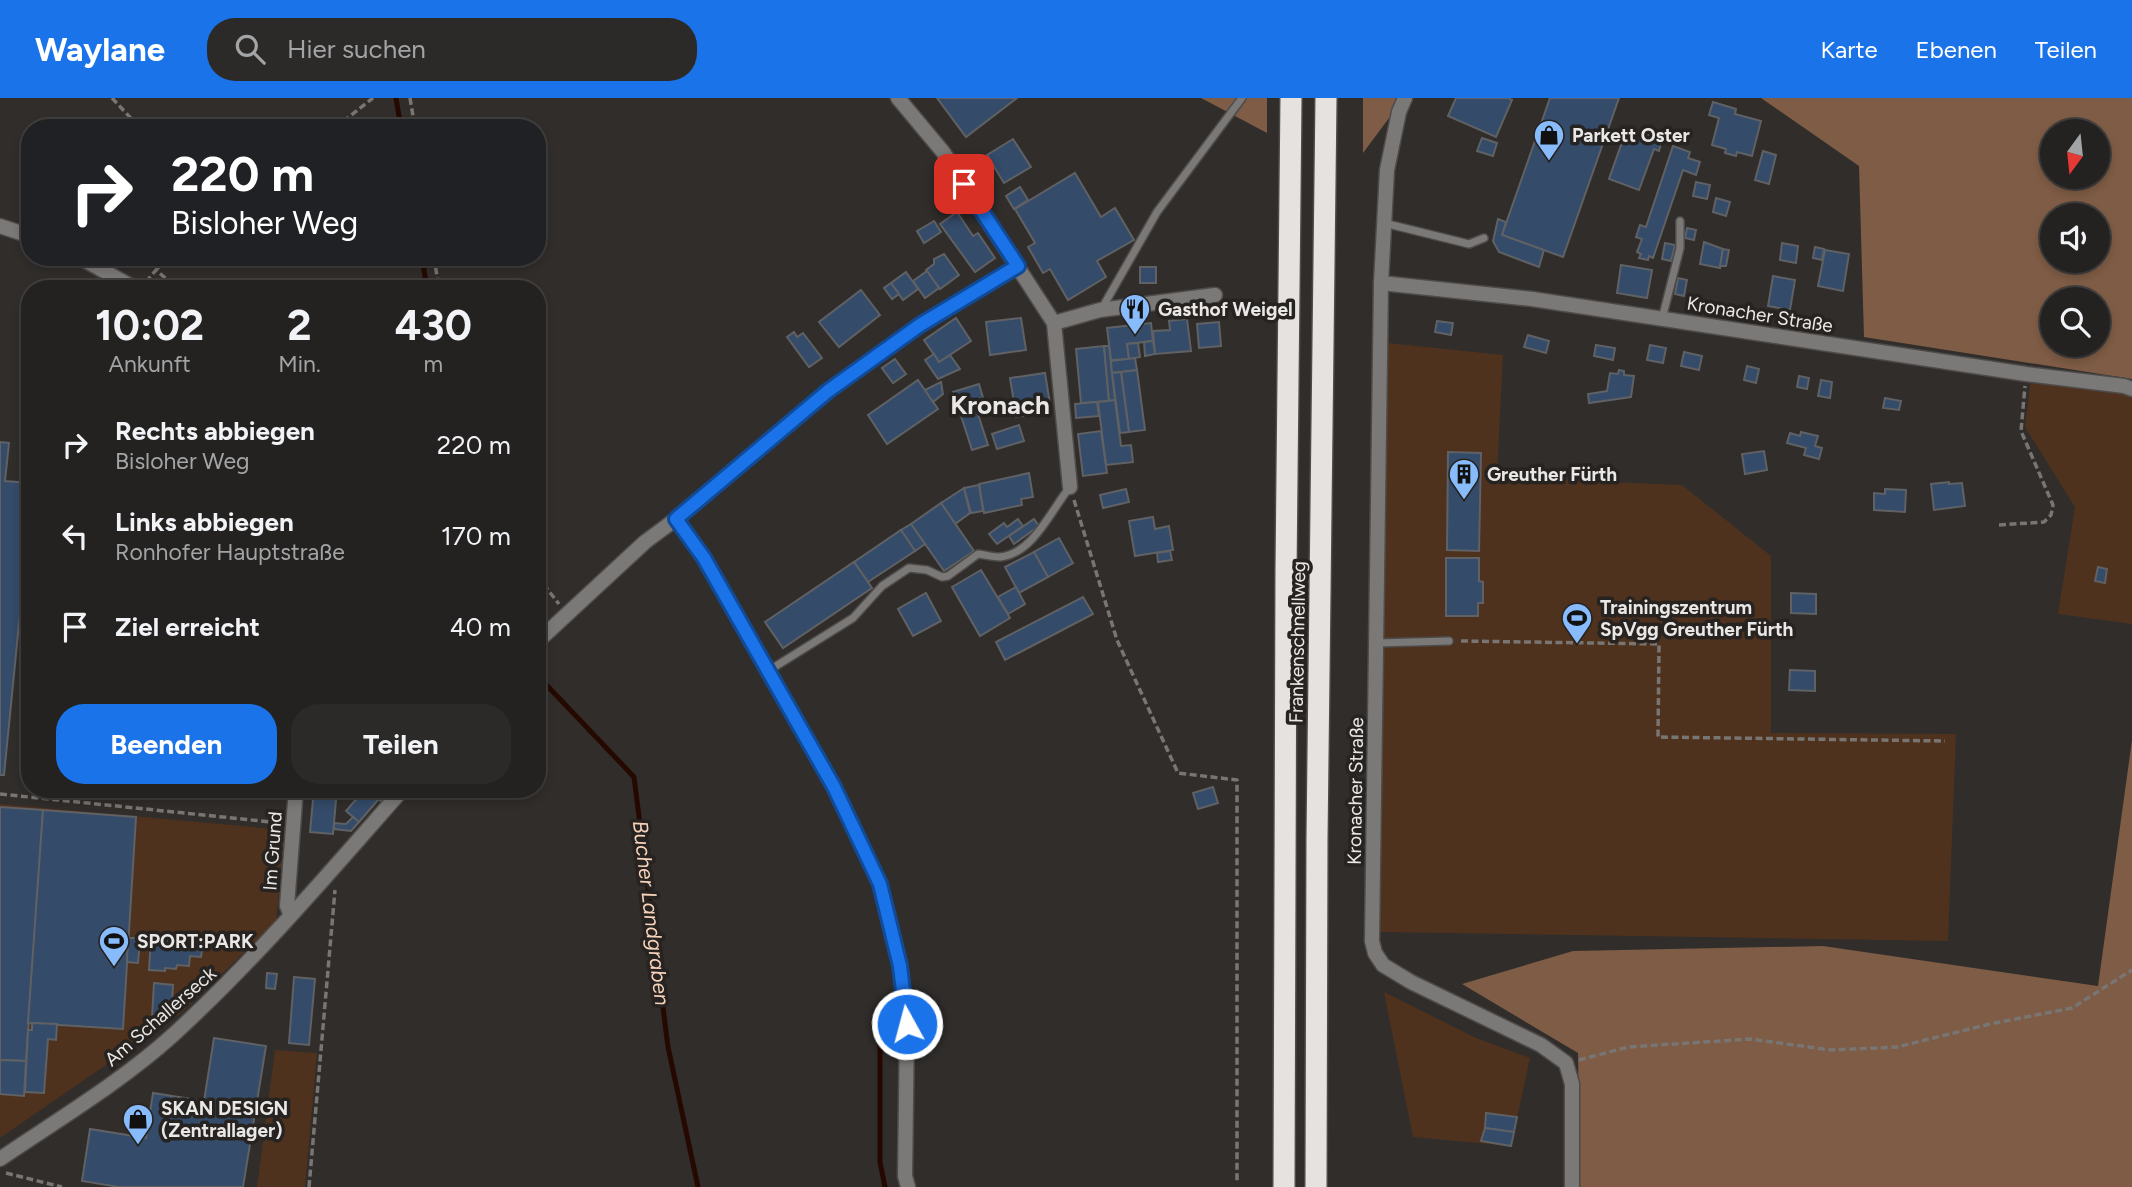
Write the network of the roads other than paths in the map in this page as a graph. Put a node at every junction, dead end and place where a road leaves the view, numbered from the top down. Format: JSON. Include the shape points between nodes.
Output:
{"nodes":[{"id":1,"x":898,"y":98,"type":"edge"},
{"id":2,"x":1242,"y":98,"type":"edge"},
{"id":3,"x":1291,"y":98,"type":"edge"},
{"id":4,"x":1326,"y":98,"type":"edge"},
{"id":5,"x":1405,"y":98,"type":"edge"},
{"id":6,"x":1680,"y":221,"type":"dead end"},
{"id":7,"x":1384,"y":223,"type":"junction"},
{"id":8,"x":0,"y":226,"type":"edge"},
{"id":9,"x":21,"y":233,"type":"edge"},
{"id":10,"x":1484,"y":238,"type":"dead end"},
{"id":11,"x":96,"y":266,"type":"edge"},
{"id":12,"x":1018,"y":266,"type":"junction"},
{"id":13,"x":121,"y":280,"type":"edge"},
{"id":14,"x":1381,"y":283,"type":"junction"},
{"id":15,"x":1215,"y":295,"type":"dead end"},
{"id":16,"x":1100,"y":310,"type":"junction"},
{"id":17,"x":1662,"y":319,"type":"junction"},
{"id":18,"x":1054,"y":323,"type":"junction"},
{"id":19,"x":2132,"y":389,"type":"edge"},
{"id":20,"x":1070,"y":487,"type":"joint"},
{"id":21,"x":676,"y":519,"type":"junction"},
{"id":22,"x":546,"y":633,"type":"edge"},
{"id":23,"x":1449,"y":641,"type":"road end"},
{"id":24,"x":1377,"y":643,"type":"junction"},
{"id":25,"x":768,"y":671,"type":"junction"},
{"id":26,"x":295,"y":798,"type":"edge"},
{"id":27,"x":395,"y":798,"type":"edge"},
{"id":28,"x":291,"y":915,"type":"junction"},
{"id":29,"x":0,"y":1159,"type":"edge"},
{"id":30,"x":908,"y":1187,"type":"edge"},
{"id":31,"x":1284,"y":1187,"type":"edge"},
{"id":32,"x":1316,"y":1187,"type":"edge"},
{"id":33,"x":1572,"y":1187,"type":"edge"}],
"edges":[{"from":1,"to":12,"type":"street","via":[[943,152]]},
{"from":2,"to":16,"type":"lane","via":[[1157,212]]},
{"from":3,"to":31,"type":"highway","name":"Frankenschnellweg"},
{"from":4,"to":32,"type":"highway","name":"Frankenschnellweg"},
{"from":5,"to":7,"type":"street","name":"Kronacher Straße","via":[[1387,170]]},
{"from":6,"to":17,"type":"lane","via":[[1680,248]]},
{"from":7,"to":10,"type":"lane","via":[[1469,244]]},
{"from":7,"to":14,"type":"street","name":"Kronacher Straße"},
{"from":8,"to":9,"type":"street"},
{"from":11,"to":13,"type":"street"},
{"from":12,"to":18,"type":"street"},
{"from":12,"to":21,"type":"street","via":[[920,325],[838,384]]},
{"from":14,"to":17,"type":"street","name":"Kronacher Straße"},
{"from":14,"to":24,"type":"street","name":"Kronacher Straße"},
{"from":15,"to":16,"type":"street"},
{"from":16,"to":18,"type":"street"},
{"from":17,"to":19,"type":"street","name":"Kronacher Straße"},
{"from":18,"to":20,"type":"street"},
{"from":20,"to":25,"type":"lane","via":[[1040,533],[1008,555],[978,554],[942,577],[909,568],[882,586],[853,618]]},
{"from":21,"to":22,"type":"street"},
{"from":21,"to":25,"type":"street","via":[[704,558]]},
{"from":23,"to":24,"type":"lane"},
{"from":24,"to":33,"type":"street","name":"Kronacher Straße","via":[[1371,941],[1375,953],[1383,965],[1411,982],[1541,1045],[1566,1063],[1572,1084]]},
{"from":25,"to":30,"type":"street","via":[[834,787],[880,884],[900,966],[907,1024]]},
{"from":26,"to":28,"type":"street","name":"Im Grund","via":[[287,906]]},
{"from":27,"to":28,"type":"street","name":"Am Schallerseck"},
{"from":28,"to":29,"type":"street","name":"Am Schallerseck","via":[[172,1036],[126,1074]]}]}
